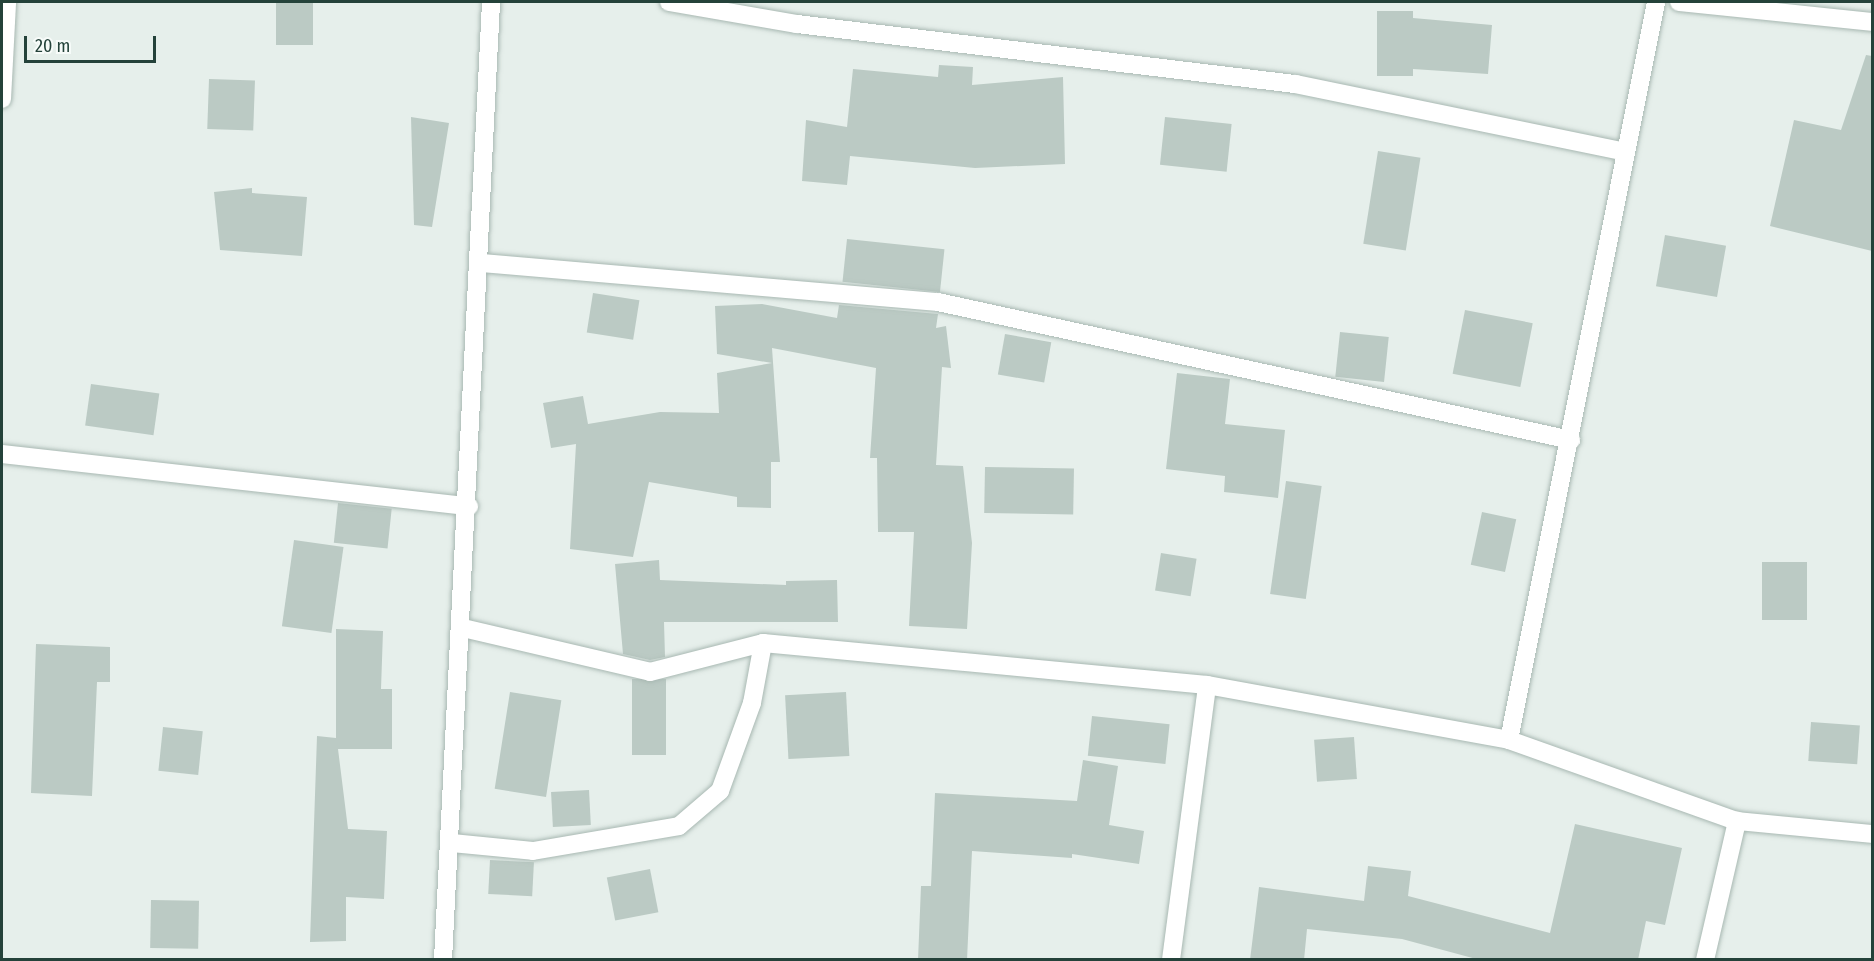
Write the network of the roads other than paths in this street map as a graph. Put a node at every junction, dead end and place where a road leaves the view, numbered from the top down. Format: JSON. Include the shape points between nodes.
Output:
{"nodes":[{"id":1,"x":7,"y":2,"type":"edge"},
{"id":2,"x":491,"y":2,"type":"edge"},
{"id":3,"x":669,"y":2,"type":"edge"},
{"id":4,"x":1656,"y":2,"type":"edge"},
{"id":5,"x":1679,"y":2,"type":"edge"},
{"id":6,"x":1872,"y":22,"type":"edge"},
{"id":7,"x":2,"y":99,"type":"edge"},
{"id":8,"x":1622,"y":151,"type":"junction"},
{"id":9,"x":482,"y":262,"type":"junction"},
{"id":10,"x":1571,"y":440,"type":"junction"},
{"id":11,"x":2,"y":454,"type":"edge"},
{"id":12,"x":469,"y":506,"type":"junction"},
{"id":13,"x":463,"y":628,"type":"junction"},
{"id":14,"x":763,"y":643,"type":"junction"},
{"id":15,"x":1208,"y":685,"type":"junction"},
{"id":16,"x":1509,"y":740,"type":"junction"},
{"id":17,"x":1737,"y":821,"type":"junction"},
{"id":18,"x":1872,"y":834,"type":"edge"},
{"id":19,"x":452,"y":843,"type":"junction"},
{"id":20,"x":443,"y":960,"type":"edge"},
{"id":21,"x":1171,"y":960,"type":"edge"},
{"id":22,"x":1705,"y":960,"type":"edge"}],
"edges":[{"from":1,"to":7,"type":"street"},
{"from":2,"to":9,"type":"street"},
{"from":3,"to":8,"type":"street","via":[[797,24],[1295,84]]},
{"from":4,"to":8,"type":"street"},
{"from":5,"to":6,"type":"street"},
{"from":8,"to":10,"type":"street"},
{"from":9,"to":10,"type":"street","via":[[938,302]]},
{"from":9,"to":12,"type":"street"},
{"from":10,"to":16,"type":"street"},
{"from":11,"to":12,"type":"street"},
{"from":12,"to":13,"type":"street"},
{"from":13,"to":14,"type":"street","via":[[650,672]]},
{"from":13,"to":19,"type":"street"},
{"from":14,"to":15,"type":"street"},
{"from":14,"to":19,"type":"street","via":[[752,703],[720,791],[679,826],[534,851]]},
{"from":15,"to":16,"type":"street"},
{"from":15,"to":21,"type":"street"},
{"from":16,"to":17,"type":"street"},
{"from":17,"to":18,"type":"street"},
{"from":17,"to":22,"type":"street"},
{"from":19,"to":20,"type":"street"}]}
